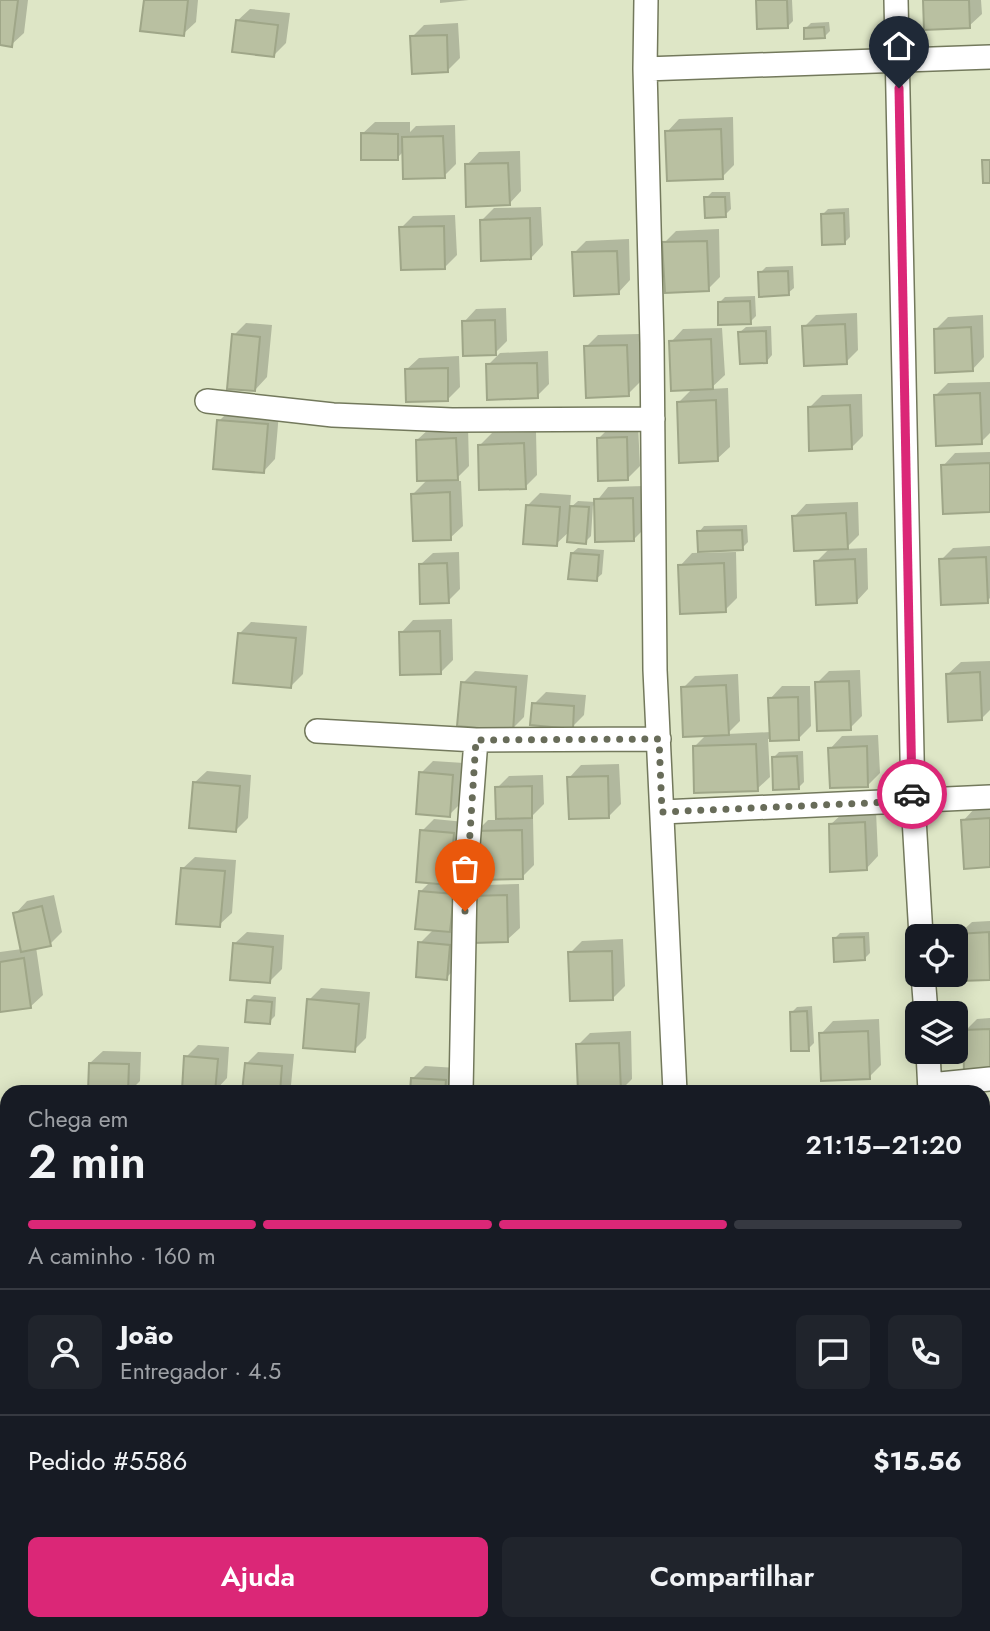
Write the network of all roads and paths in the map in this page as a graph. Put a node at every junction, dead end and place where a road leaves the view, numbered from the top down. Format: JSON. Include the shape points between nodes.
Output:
{"nodes":[{"id":1,"x":646,"y":0,"type":"edge"},
{"id":2,"x":896,"y":0,"type":"edge"},
{"id":3,"x":990,"y":57,"type":"edge"},
{"id":4,"x":899,"y":61,"type":"junction"},
{"id":5,"x":645,"y":69,"type":"junction"},
{"id":6,"x":207,"y":401,"type":"dead end"},
{"id":7,"x":653,"y":419,"type":"junction"},
{"id":8,"x":317,"y":731,"type":"dead end"},
{"id":9,"x":659,"y":739,"type":"junction"},
{"id":10,"x":476,"y":740,"type":"junction"},
{"id":11,"x":990,"y":797,"type":"edge"},
{"id":12,"x":913,"y":801,"type":"junction"},
{"id":13,"x":662,"y":812,"type":"junction"},
{"id":14,"x":920,"y":924,"type":"edge"},
{"id":15,"x":929,"y":1064,"type":"edge"},
{"id":16,"x":990,"y":1079,"type":"edge"},
{"id":17,"x":461,"y":1085,"type":"edge"},
{"id":18,"x":675,"y":1085,"type":"edge"},
{"id":19,"x":930,"y":1085,"type":"edge"},
{"id":20,"x":950,"y":1085,"type":"edge"}],
"edges":[{"from":1,"to":5,"type":"street"},
{"from":2,"to":4,"type":"street"},
{"from":3,"to":4,"type":"street"},
{"from":4,"to":5,"type":"street"},
{"from":4,"to":12,"type":"street"},
{"from":5,"to":7,"type":"street"},
{"from":6,"to":7,"type":"street","via":[[333,415]]},
{"from":7,"to":9,"type":"street"},
{"from":8,"to":10,"type":"street"},
{"from":9,"to":10,"type":"street"},
{"from":9,"to":13,"type":"street"},
{"from":10,"to":17,"type":"street","via":[[465,885]]},
{"from":11,"to":12,"type":"street"},
{"from":12,"to":13,"type":"street"},
{"from":12,"to":14,"type":"street"},
{"from":13,"to":18,"type":"street"},
{"from":15,"to":19,"type":"street"},
{"from":16,"to":20,"type":"street"}]}
